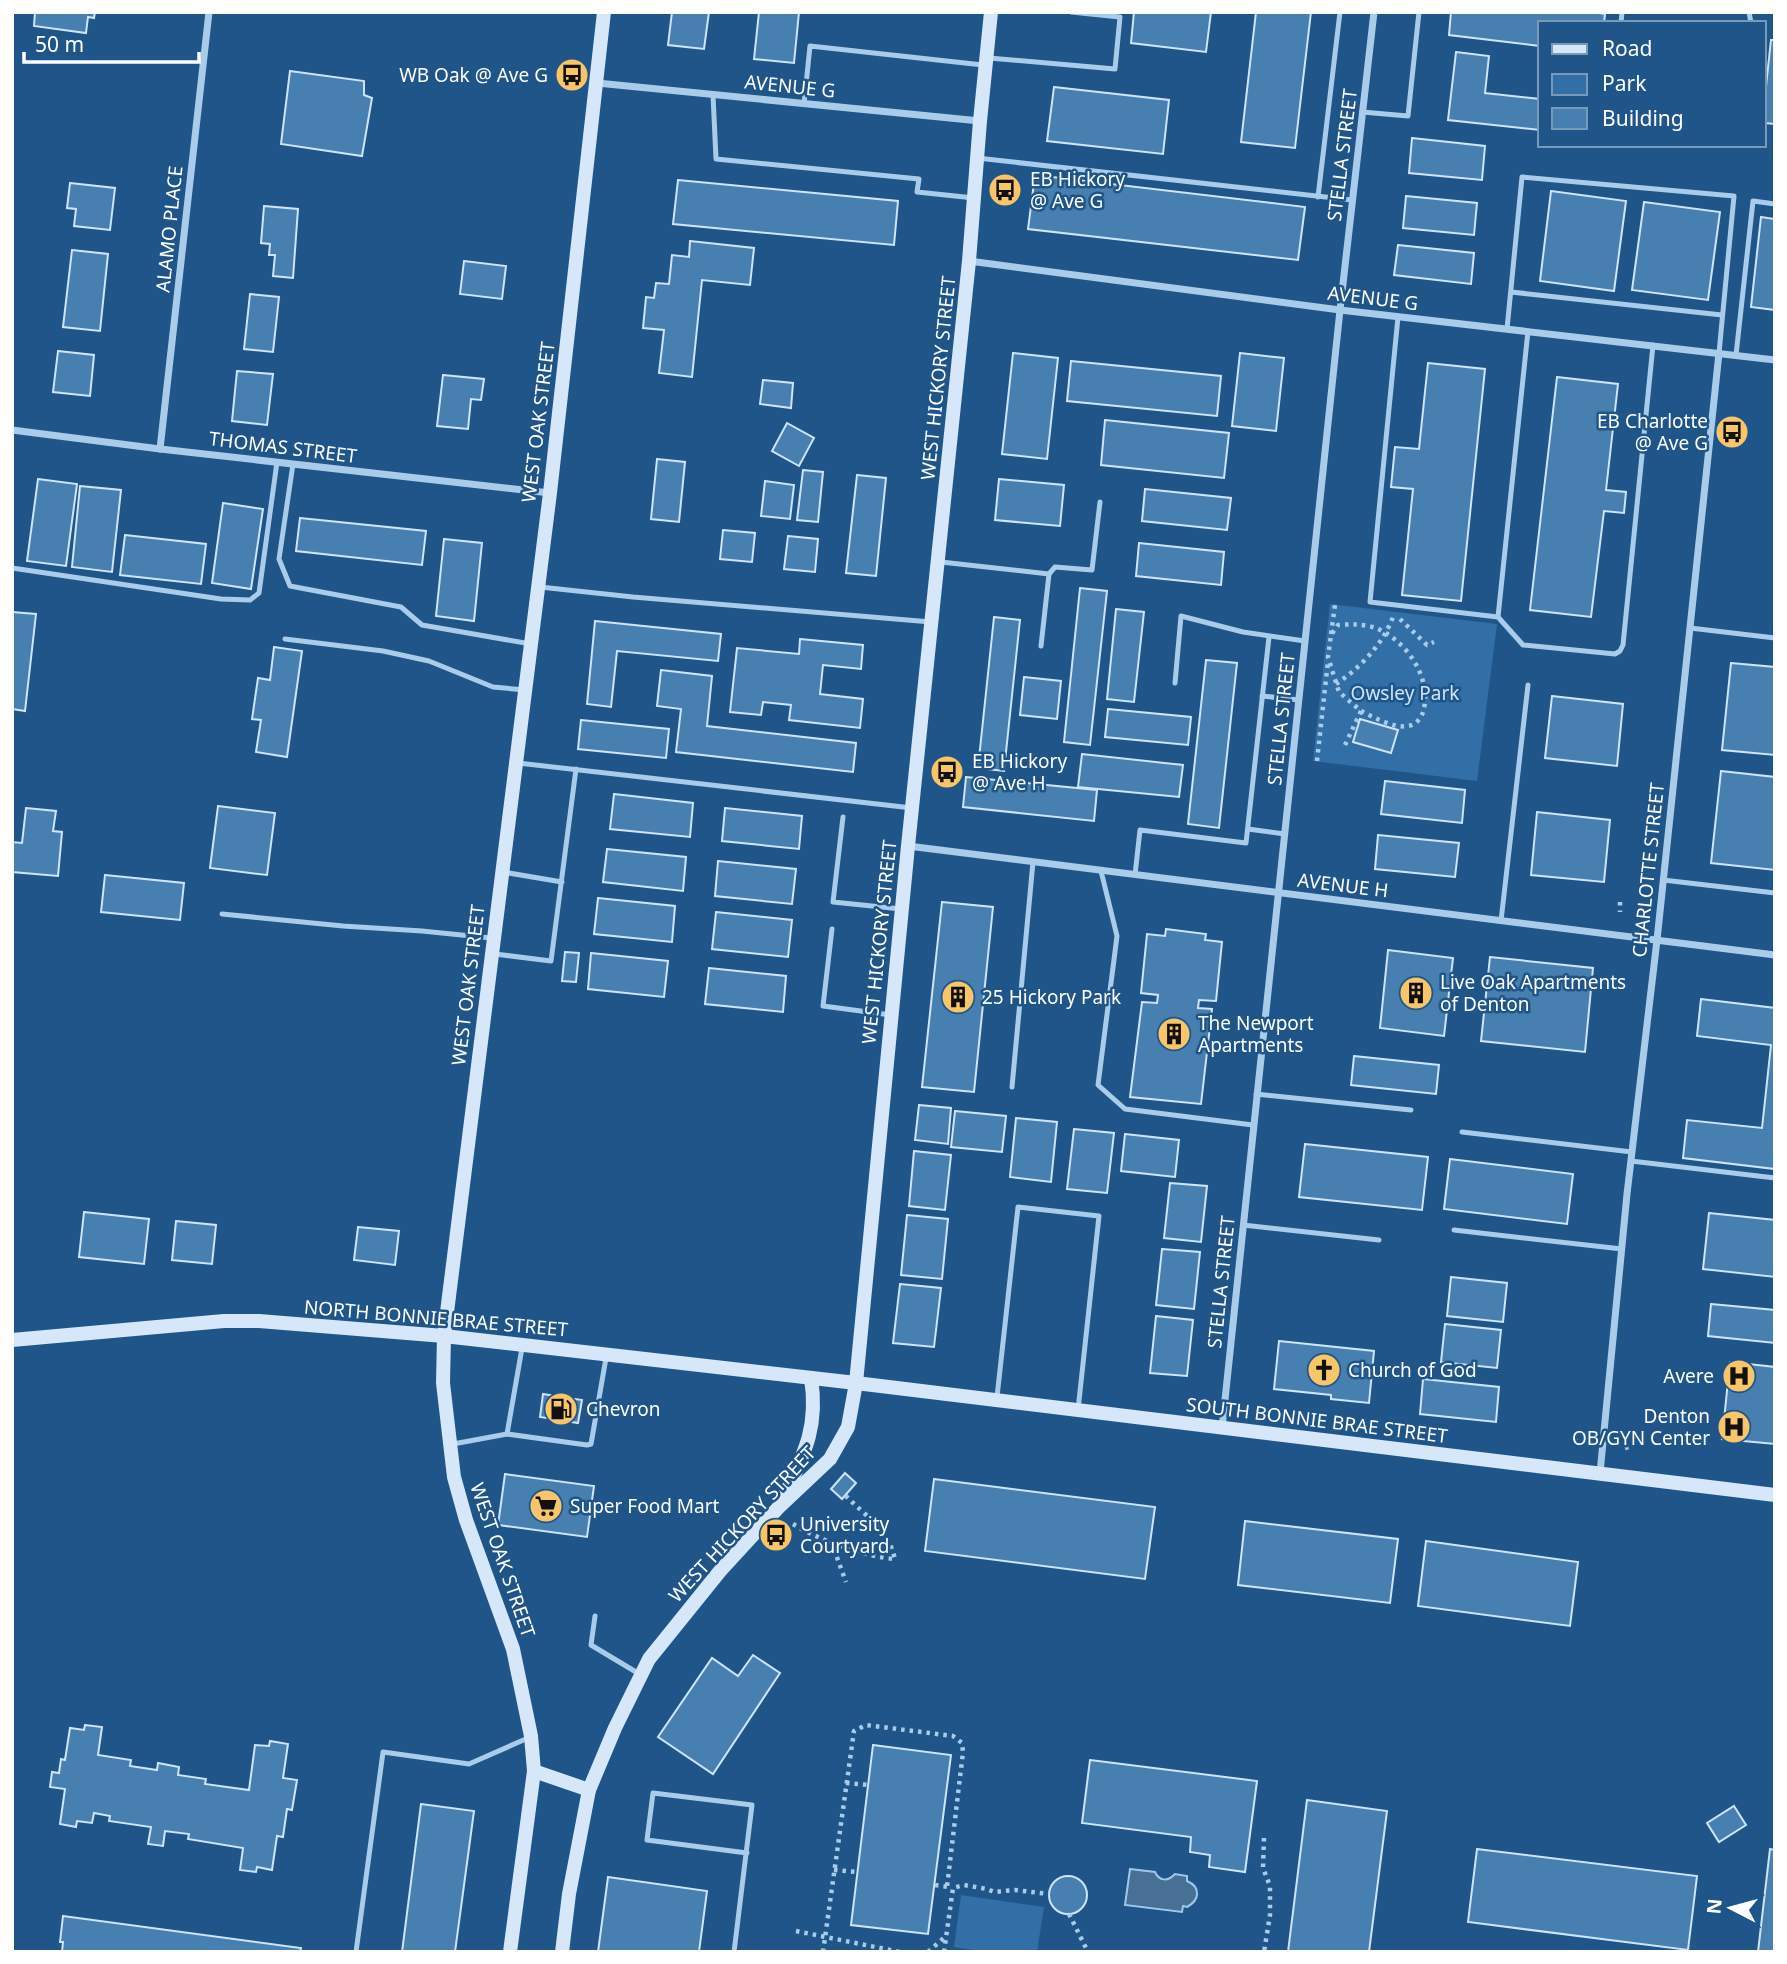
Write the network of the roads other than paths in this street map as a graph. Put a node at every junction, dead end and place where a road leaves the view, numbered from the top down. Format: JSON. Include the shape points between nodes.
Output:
{"nodes":[{"id":1,"x":209,"y":12,"type":"edge"},
{"id":2,"x":604,"y":12,"type":"edge"},
{"id":3,"x":991,"y":12,"type":"edge"},
{"id":4,"x":1070,"y":12,"type":"edge"},
{"id":5,"x":1340,"y":12,"type":"edge"},
{"id":6,"x":1374,"y":12,"type":"edge"},
{"id":7,"x":1419,"y":12,"type":"edge"},
{"id":8,"x":986,"y":61,"type":"junction"},
{"id":9,"x":596,"y":83,"type":"junction"},
{"id":10,"x":713,"y":95,"type":"junction"},
{"id":11,"x":804,"y":104,"type":"junction"},
{"id":12,"x":1362,"y":112,"type":"junction"},
{"id":13,"x":980,"y":121,"type":"junction"},
{"id":14,"x":977,"y":158,"type":"junction"},
{"id":15,"x":1318,"y":197,"type":"junction"},
{"id":16,"x":974,"y":198,"type":"junction"},
{"id":17,"x":1352,"y":200,"type":"junction"},
{"id":18,"x":1775,"y":204,"type":"edge"},
{"id":19,"x":969,"y":261,"type":"junction"},
{"id":20,"x":1511,"y":292,"type":"junction"},
{"id":21,"x":1339,"y":310,"type":"junction"},
{"id":22,"x":1722,"y":314,"type":"junction"},
{"id":23,"x":1398,"y":317,"type":"junction"},
{"id":24,"x":1507,"y":329,"type":"junction"},
{"id":25,"x":1528,"y":331,"type":"junction"},
{"id":26,"x":1653,"y":345,"type":"junction"},
{"id":27,"x":1719,"y":353,"type":"junction"},
{"id":28,"x":1736,"y":355,"type":"junction"},
{"id":29,"x":1775,"y":360,"type":"edge"},
{"id":30,"x":12,"y":430,"type":"edge"},
{"id":31,"x":160,"y":449,"type":"junction"},
{"id":32,"x":277,"y":462,"type":"junction"},
{"id":33,"x":293,"y":464,"type":"junction"},
{"id":34,"x":550,"y":493,"type":"junction"},
{"id":35,"x":1100,"y":502,"type":"dead end"},
{"id":36,"x":938,"y":562,"type":"junction"},
{"id":37,"x":12,"y":568,"type":"edge"},
{"id":38,"x":1048,"y":574,"type":"junction"},
{"id":39,"x":538,"y":587,"type":"junction"},
{"id":40,"x":1498,"y":617,"type":"junction"},
{"id":41,"x":931,"y":622,"type":"junction"},
{"id":42,"x":1690,"y":628,"type":"junction"},
{"id":43,"x":1269,"y":637,"type":"junction"},
{"id":44,"x":1775,"y":638,"type":"edge"},
{"id":45,"x":285,"y":639,"type":"dead end"},
{"id":46,"x":1305,"y":641,"type":"junction"},
{"id":47,"x":531,"y":644,"type":"junction"},
{"id":48,"x":1041,"y":646,"type":"dead end"},
{"id":49,"x":1175,"y":683,"type":"dead end"},
{"id":50,"x":1528,"y":685,"type":"dead end"},
{"id":51,"x":525,"y":690,"type":"junction"},
{"id":52,"x":1262,"y":696,"type":"junction"},
{"id":53,"x":1299,"y":700,"type":"junction"},
{"id":54,"x":516,"y":762,"type":"junction"},
{"id":55,"x":576,"y":769,"type":"junction"},
{"id":56,"x":912,"y":808,"type":"junction"},
{"id":57,"x":843,"y":817,"type":"dead end"},
{"id":58,"x":1248,"y":829,"type":"junction"},
{"id":59,"x":1285,"y":834,"type":"junction"},
{"id":60,"x":908,"y":846,"type":"junction"},
{"id":61,"x":1034,"y":862,"type":"junction"},
{"id":62,"x":1101,"y":871,"type":"junction"},
{"id":63,"x":502,"y":872,"type":"junction"},
{"id":64,"x":1135,"y":875,"type":"junction"},
{"id":65,"x":1663,"y":880,"type":"junction"},
{"id":66,"x":562,"y":882,"type":"junction"},
{"id":67,"x":1278,"y":893,"type":"junction"},
{"id":68,"x":1775,"y":893,"type":"edge"},
{"id":69,"x":901,"y":909,"type":"junction"},
{"id":70,"x":222,"y":914,"type":"dead end"},
{"id":71,"x":1501,"y":921,"type":"junction"},
{"id":72,"x":832,"y":929,"type":"dead end"},
{"id":73,"x":494,"y":938,"type":"junction"},
{"id":74,"x":1657,"y":940,"type":"junction"},
{"id":75,"x":492,"y":954,"type":"junction"},
{"id":76,"x":1775,"y":955,"type":"edge"},
{"id":77,"x":891,"y":1015,"type":"junction"},
{"id":78,"x":1012,"y":1087,"type":"dead end"},
{"id":79,"x":1256,"y":1094,"type":"junction"},
{"id":80,"x":1412,"y":1110,"type":"dead end"},
{"id":81,"x":1253,"y":1125,"type":"junction"},
{"id":82,"x":1462,"y":1132,"type":"dead end"},
{"id":83,"x":1632,"y":1152,"type":"junction"},
{"id":84,"x":1631,"y":1161,"type":"junction"},
{"id":85,"x":1775,"y":1178,"type":"edge"},
{"id":86,"x":1243,"y":1225,"type":"junction"},
{"id":87,"x":1454,"y":1230,"type":"dead end"},
{"id":88,"x":1379,"y":1240,"type":"dead end"},
{"id":89,"x":1622,"y":1249,"type":"junction"},
{"id":90,"x":444,"y":1336,"type":"junction"},
{"id":91,"x":12,"y":1340,"type":"edge"},
{"id":92,"x":522,"y":1345,"type":"junction"},
{"id":93,"x":607,"y":1354,"type":"junction"},
{"id":94,"x":811,"y":1378,"type":"junction"},
{"id":95,"x":856,"y":1383,"type":"junction"},
{"id":96,"x":996,"y":1400,"type":"junction"},
{"id":97,"x":1078,"y":1411,"type":"junction"},
{"id":98,"x":1222,"y":1428,"type":"junction"},
{"id":99,"x":507,"y":1434,"type":"junction"},
{"id":100,"x":450,"y":1445,"type":"junction"},
{"id":101,"x":1600,"y":1473,"type":"junction"},
{"id":102,"x":1775,"y":1495,"type":"edge"},
{"id":103,"x":778,"y":1508,"type":"junction"},
{"id":104,"x":595,"y":1616,"type":"dead end"},
{"id":105,"x":641,"y":1675,"type":"junction"},
{"id":106,"x":531,"y":1737,"type":"junction"},
{"id":107,"x":534,"y":1771,"type":"junction"},
{"id":108,"x":589,"y":1790,"type":"junction"},
{"id":109,"x":747,"y":1853,"type":"junction"},
{"id":110,"x":356,"y":1952,"type":"edge"},
{"id":111,"x":510,"y":1952,"type":"edge"},
{"id":112,"x":562,"y":1952,"type":"edge"},
{"id":113,"x":734,"y":1952,"type":"edge"}],
"edges":[{"from":1,"to":31,"type":"street","name":"ALAMO PLACE"},
{"from":2,"to":9,"type":"main road","name":"WEST OAK STREET"},
{"from":3,"to":8,"type":"main road","name":"WEST HICKORY STREET"},
{"from":4,"to":8,"type":"lane","via":[[1120,17],[1115,69]]},
{"from":5,"to":15,"type":"lane"},
{"from":6,"to":12,"type":"street","name":"STELLA STREET"},
{"from":7,"to":12,"type":"lane","via":[[1408,116]]},
{"from":8,"to":11,"type":"lane","via":[[810,46]]},
{"from":8,"to":13,"type":"main road","name":"WEST HICKORY STREET"},
{"from":9,"to":10,"type":"street","name":"AVENUE G"},
{"from":9,"to":34,"type":"main road","name":"WEST OAK STREET"},
{"from":10,"to":11,"type":"street","name":"AVENUE G"},
{"from":10,"to":16,"type":"lane","via":[[716,159],[919,179],[917,192]]},
{"from":11,"to":13,"type":"street","name":"AVENUE G"},
{"from":12,"to":17,"type":"street","name":"STELLA STREET"},
{"from":13,"to":14,"type":"main road","name":"WEST HICKORY STREET"},
{"from":14,"to":15,"type":"lane"},
{"from":14,"to":16,"type":"main road","name":"WEST HICKORY STREET"},
{"from":15,"to":17,"type":"lane"},
{"from":16,"to":19,"type":"main road","name":"WEST HICKORY STREET"},
{"from":17,"to":21,"type":"street","name":"STELLA STREET"},
{"from":18,"to":28,"type":"lane","via":[[1753,201]]},
{"from":19,"to":21,"type":"street","name":"AVENUE G"},
{"from":19,"to":36,"type":"main road","name":"WEST HICKORY STREET"},
{"from":20,"to":22,"type":"lane"},
{"from":20,"to":22,"type":"lane","via":[[1522,177],[1734,196]]},
{"from":20,"to":24,"type":"lane"},
{"from":21,"to":23,"type":"street","name":"AVENUE G"},
{"from":21,"to":46,"type":"street","name":"STELLA STREET"},
{"from":22,"to":27,"type":"lane"},
{"from":23,"to":24,"type":"street","name":"AVENUE G"},
{"from":23,"to":40,"type":"lane","via":[[1370,602]]},
{"from":24,"to":25,"type":"street","name":"AVENUE G"},
{"from":25,"to":26,"type":"street","name":"AVENUE G"},
{"from":25,"to":40,"type":"lane"},
{"from":26,"to":27,"type":"street","name":"AVENUE G"},
{"from":26,"to":40,"type":"lane","via":[[1620,651],[1523,645]]},
{"from":27,"to":28,"type":"street","name":"AVENUE G"},
{"from":27,"to":42,"type":"street","name":"CHARLOTTE STREET"},
{"from":28,"to":29,"type":"street","name":"AVENUE G"},
{"from":30,"to":31,"type":"street","name":"THOMAS STREET"},
{"from":31,"to":32,"type":"street","name":"THOMAS STREET"},
{"from":32,"to":33,"type":"street","name":"THOMAS STREET"},
{"from":32,"to":37,"type":"lane","via":[[259,593],[250,600]]},
{"from":33,"to":34,"type":"street","name":"THOMAS STREET"},
{"from":33,"to":47,"type":"lane","via":[[279,559],[290,586],[401,607],[422,625]]},
{"from":34,"to":39,"type":"main road","name":"WEST OAK STREET"},
{"from":35,"to":38,"type":"lane","via":[[1092,570],[1055,567]]},
{"from":36,"to":38,"type":"lane"},
{"from":36,"to":41,"type":"main road","name":"WEST HICKORY STREET"},
{"from":38,"to":48,"type":"lane"},
{"from":39,"to":41,"type":"lane"},
{"from":39,"to":47,"type":"main road","name":"WEST OAK STREET"},
{"from":41,"to":56,"type":"main road","name":"WEST HICKORY STREET"},
{"from":42,"to":44,"type":"lane"},
{"from":42,"to":65,"type":"street","name":"CHARLOTTE STREET"},
{"from":43,"to":46,"type":"lane"},
{"from":43,"to":49,"type":"lane","via":[[1181,616]]},
{"from":43,"to":52,"type":"lane"},
{"from":45,"to":51,"type":"lane","via":[[429,661],[493,687]]},
{"from":46,"to":53,"type":"street","name":"STELLA STREET"},
{"from":47,"to":51,"type":"main road","name":"WEST OAK STREET"},
{"from":50,"to":71,"type":"lane"},
{"from":51,"to":54,"type":"main road","name":"WEST OAK STREET"},
{"from":52,"to":53,"type":"lane"},
{"from":52,"to":58,"type":"lane"},
{"from":53,"to":59,"type":"street","name":"STELLA STREET"},
{"from":54,"to":55,"type":"lane"},
{"from":54,"to":63,"type":"main road","name":"WEST OAK STREET"},
{"from":55,"to":56,"type":"lane"},
{"from":55,"to":66,"type":"lane"},
{"from":56,"to":60,"type":"main road","name":"WEST HICKORY STREET"},
{"from":57,"to":69,"type":"lane","via":[[833,902]]},
{"from":58,"to":59,"type":"lane"},
{"from":58,"to":64,"type":"lane","via":[[1246,843],[1140,830]]},
{"from":59,"to":67,"type":"street","name":"STELLA STREET"},
{"from":60,"to":61,"type":"street","name":"AVENUE H"},
{"from":60,"to":69,"type":"main road","name":"WEST HICKORY STREET"},
{"from":61,"to":62,"type":"street","name":"AVENUE H"},
{"from":61,"to":78,"type":"lane"},
{"from":62,"to":64,"type":"street","name":"AVENUE H"},
{"from":62,"to":81,"type":"lane","via":[[1117,936],[1098,1085],[1125,1109]]},
{"from":63,"to":66,"type":"lane"},
{"from":63,"to":73,"type":"main road","name":"WEST OAK STREET"},
{"from":64,"to":67,"type":"street","name":"AVENUE H"},
{"from":65,"to":68,"type":"lane"},
{"from":65,"to":74,"type":"street","name":"CHARLOTTE STREET"},
{"from":66,"to":75,"type":"lane","via":[[551,961]]},
{"from":67,"to":71,"type":"street","name":"AVENUE H"},
{"from":67,"to":79,"type":"street","name":"STELLA STREET"},
{"from":69,"to":77,"type":"main road","name":"WEST HICKORY STREET"},
{"from":70,"to":73,"type":"lane"},
{"from":71,"to":74,"type":"street","name":"AVENUE H"},
{"from":72,"to":77,"type":"lane","via":[[823,1006]]},
{"from":73,"to":75,"type":"main road","name":"WEST OAK STREET"},
{"from":74,"to":76,"type":"street","name":"AVENUE H"},
{"from":74,"to":83,"type":"street","name":"CHARLOTTE STREET"},
{"from":75,"to":90,"type":"main road","name":"WEST OAK STREET"},
{"from":77,"to":95,"type":"main road","name":"WEST HICKORY STREET"},
{"from":79,"to":80,"type":"lane"},
{"from":79,"to":81,"type":"street","name":"STELLA STREET"},
{"from":81,"to":86,"type":"street","name":"STELLA STREET"},
{"from":82,"to":83,"type":"lane"},
{"from":83,"to":84,"type":"street","name":"CHARLOTTE STREET"},
{"from":84,"to":85,"type":"lane"},
{"from":84,"to":89,"type":"street","name":"CHARLOTTE STREET"},
{"from":86,"to":88,"type":"lane"},
{"from":86,"to":98,"type":"street","name":"STELLA STREET"},
{"from":87,"to":89,"type":"lane"},
{"from":89,"to":101,"type":"street","name":"CHARLOTTE STREET"},
{"from":90,"to":91,"type":"main road","name":"NORTH BONNIE BRAE STREET","via":[[224,1321]]},
{"from":90,"to":92,"type":"main road","name":"NORTH BONNIE BRAE STREET"},
{"from":90,"to":100,"type":"main road","name":"WEST OAK STREET","via":[[443,1383]]},
{"from":92,"to":93,"type":"main road","name":"NORTH BONNIE BRAE STREET"},
{"from":92,"to":99,"type":"lane"},
{"from":93,"to":94,"type":"main road","name":"NORTH BONNIE BRAE STREET"},
{"from":93,"to":99,"type":"lane","via":[[591,1444]]},
{"from":94,"to":95,"type":"main road","name":"NORTH BONNIE BRAE STREET"},
{"from":94,"to":103,"type":"main road","via":[[811,1431]]},
{"from":95,"to":96,"type":"main road","name":"SOUTH BONNIE BRAE STREET"},
{"from":95,"to":103,"type":"main road","name":"WEST HICKORY STREET","via":[[848,1427],[830,1460]]},
{"from":96,"to":97,"type":"main road","name":"SOUTH BONNIE BRAE STREET"},
{"from":96,"to":97,"type":"lane","via":[[1018,1207],[1099,1216]]},
{"from":97,"to":98,"type":"main road","name":"SOUTH BONNIE BRAE STREET"},
{"from":98,"to":101,"type":"main road","name":"SOUTH BONNIE BRAE STREET"},
{"from":99,"to":100,"type":"lane"},
{"from":100,"to":106,"type":"main road","name":"WEST OAK STREET","via":[[466,1520],[513,1650]]},
{"from":101,"to":102,"type":"main road","name":"SOUTH BONNIE BRAE STREET"},
{"from":103,"to":105,"type":"main road","name":"WEST HICKORY STREET","via":[[706,1588],[649,1658]]},
{"from":104,"to":105,"type":"lane","via":[[591,1645]]},
{"from":105,"to":108,"type":"main road","name":"WEST HICKORY STREET"},
{"from":106,"to":107,"type":"main road","name":"WEST OAK STREET"},
{"from":106,"to":110,"type":"lane","via":[[469,1764],[383,1752]]},
{"from":107,"to":108,"type":"main road"},
{"from":107,"to":111,"type":"main road","name":"WEST OAK STREET"},
{"from":108,"to":112,"type":"main road"},
{"from":109,"to":109,"type":"lane","via":[[752,1805],[653,1793],[648,1840]]},
{"from":109,"to":113,"type":"lane"}]}
